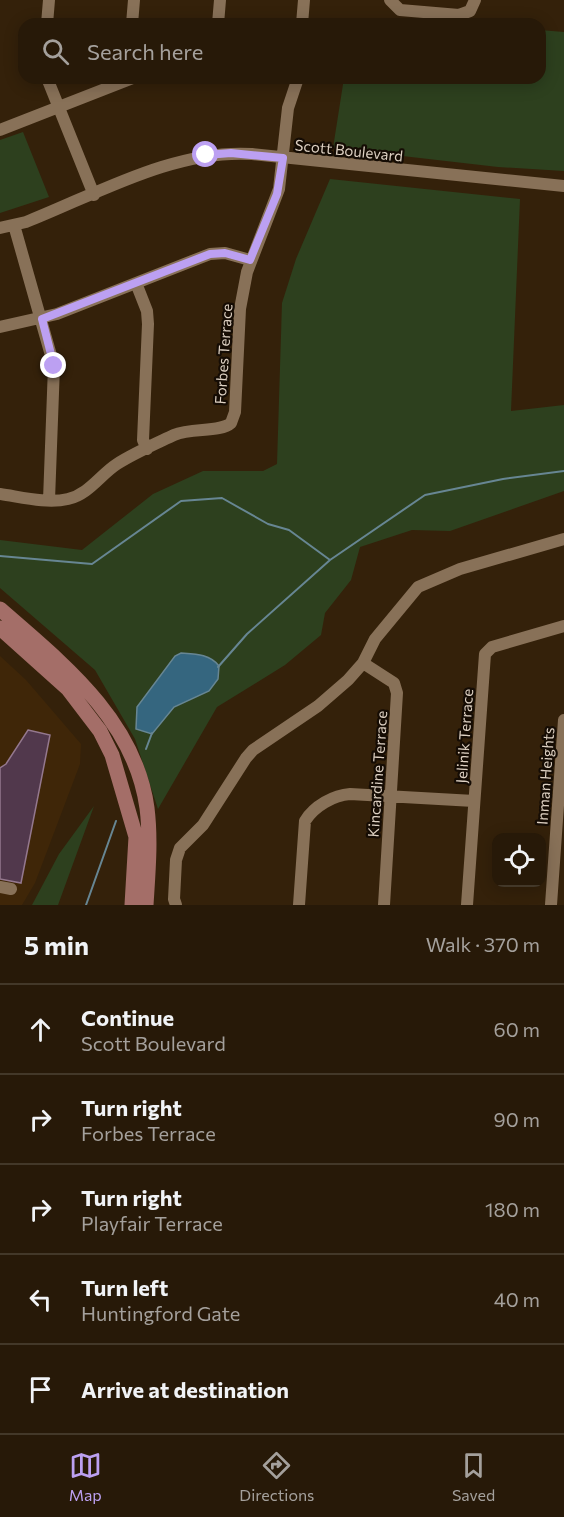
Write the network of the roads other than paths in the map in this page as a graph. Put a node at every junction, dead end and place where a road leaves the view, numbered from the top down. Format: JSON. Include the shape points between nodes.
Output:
{"nodes":[{"id":1,"x":49,"y":0,"type":"edge"},
{"id":2,"x":134,"y":0,"type":"edge"},
{"id":3,"x":220,"y":0,"type":"edge"},
{"id":4,"x":304,"y":0,"type":"edge"},
{"id":5,"x":390,"y":0,"type":"edge"},
{"id":6,"x":475,"y":0,"type":"edge"},
{"id":7,"x":48,"y":18,"type":"edge"},
{"id":8,"x":132,"y":18,"type":"edge"},
{"id":9,"x":218,"y":18,"type":"edge"},
{"id":10,"x":302,"y":18,"type":"edge"},
{"id":11,"x":49,"y":84,"type":"edge"},
{"id":12,"x":118,"y":84,"type":"edge"},
{"id":13,"x":296,"y":84,"type":"edge"},
{"id":14,"x":58,"y":108,"type":"junction"},
{"id":15,"x":0,"y":130,"type":"edge"},
{"id":16,"x":283,"y":158,"type":"junction"},
{"id":17,"x":564,"y":186,"type":"edge"},
{"id":18,"x":94,"y":195,"type":"junction"},
{"id":19,"x":14,"y":225,"type":"junction"},
{"id":20,"x":0,"y":228,"type":"edge"},
{"id":21,"x":250,"y":260,"type":"junction"},
{"id":22,"x":136,"y":283,"type":"junction"},
{"id":23,"x":42,"y":319,"type":"junction"},
{"id":24,"x":0,"y":327,"type":"edge"},
{"id":25,"x":147,"y":448,"type":"junction"},
{"id":26,"x":0,"y":494,"type":"edge"},
{"id":27,"x":49,"y":500,"type":"junction"},
{"id":28,"x":564,"y":538,"type":"edge"},
{"id":29,"x":0,"y":609,"type":"edge"},
{"id":30,"x":564,"y":626,"type":"edge"},
{"id":31,"x":0,"y":628,"type":"edge"},
{"id":32,"x":363,"y":663,"type":"junction"},
{"id":33,"x":564,"y":720,"type":"edge"},
{"id":34,"x":391,"y":796,"type":"junction"},
{"id":35,"x":474,"y":801,"type":"junction"},
{"id":36,"x":132,"y":905,"type":"edge"},
{"id":37,"x":146,"y":905,"type":"edge"},
{"id":38,"x":176,"y":905,"type":"edge"},
{"id":39,"x":299,"y":905,"type":"edge"},
{"id":40,"x":384,"y":905,"type":"edge"},
{"id":41,"x":467,"y":905,"type":"edge"},
{"id":42,"x":551,"y":905,"type":"edge"}],
"edges":[{"from":1,"to":7,"type":"street"},
{"from":2,"to":8,"type":"street"},
{"from":3,"to":9,"type":"street"},
{"from":4,"to":10,"type":"street"},
{"from":5,"to":6,"type":"street","via":[[400,10],[459,15],[470,11]]},
{"from":11,"to":14,"type":"street"},
{"from":12,"to":14,"type":"street"},
{"from":13,"to":16,"type":"street","name":"Forbes Terrace","via":[[288,108]]},
{"from":14,"to":15,"type":"street"},
{"from":14,"to":18,"type":"street"},
{"from":16,"to":17,"type":"street","name":"Scott Boulevard"},
{"from":16,"to":18,"type":"street","name":"Scott Boulevard","via":[[231,153],[195,157]]},
{"from":16,"to":21,"type":"street","name":"Forbes Terrace","via":[[277,194]]},
{"from":18,"to":19,"type":"street","name":"Scott Boulevard"},
{"from":19,"to":20,"type":"street","name":"Scott Boulevard"},
{"from":19,"to":23,"type":"street"},
{"from":21,"to":22,"type":"street","via":[[225,253],[210,254]]},
{"from":21,"to":25,"type":"street","name":"Forbes Terrace","via":[[240,309],[233,420],[221,428],[186,430]]},
{"from":22,"to":23,"type":"street"},
{"from":22,"to":25,"type":"street","via":[[147,311],[143,440]]},
{"from":23,"to":24,"type":"street"},
{"from":23,"to":27,"type":"street","via":[[54,366]]},
{"from":25,"to":27,"type":"street","name":"Forbes Terrace","via":[[116,465],[77,496]]},
{"from":26,"to":27,"type":"street","name":"Forbes Terrace"},
{"from":28,"to":32,"type":"street","via":[[423,584],[375,639]]},
{"from":29,"to":37,"type":"main road","via":[[78,678],[127,747],[147,808]]},
{"from":30,"to":35,"type":"street","name":"Jelinik Terrace","via":[[492,647],[485,654]]},
{"from":31,"to":36,"type":"main road","via":[[68,689],[100,731],[112,755],[136,837]]},
{"from":32,"to":34,"type":"street","name":"Kincardine Terrace","via":[[397,688]]},
{"from":32,"to":38,"type":"street","via":[[318,706],[246,758],[208,819],[178,853]]},
{"from":33,"to":42,"type":"street","name":"Inman Heights"},
{"from":34,"to":35,"type":"street"},
{"from":34,"to":39,"type":"street","via":[[335,796],[309,814],[304,825]]},
{"from":34,"to":40,"type":"street","name":"Kincardine Terrace"},
{"from":35,"to":41,"type":"street","name":"Jelinik Terrace"}]}
